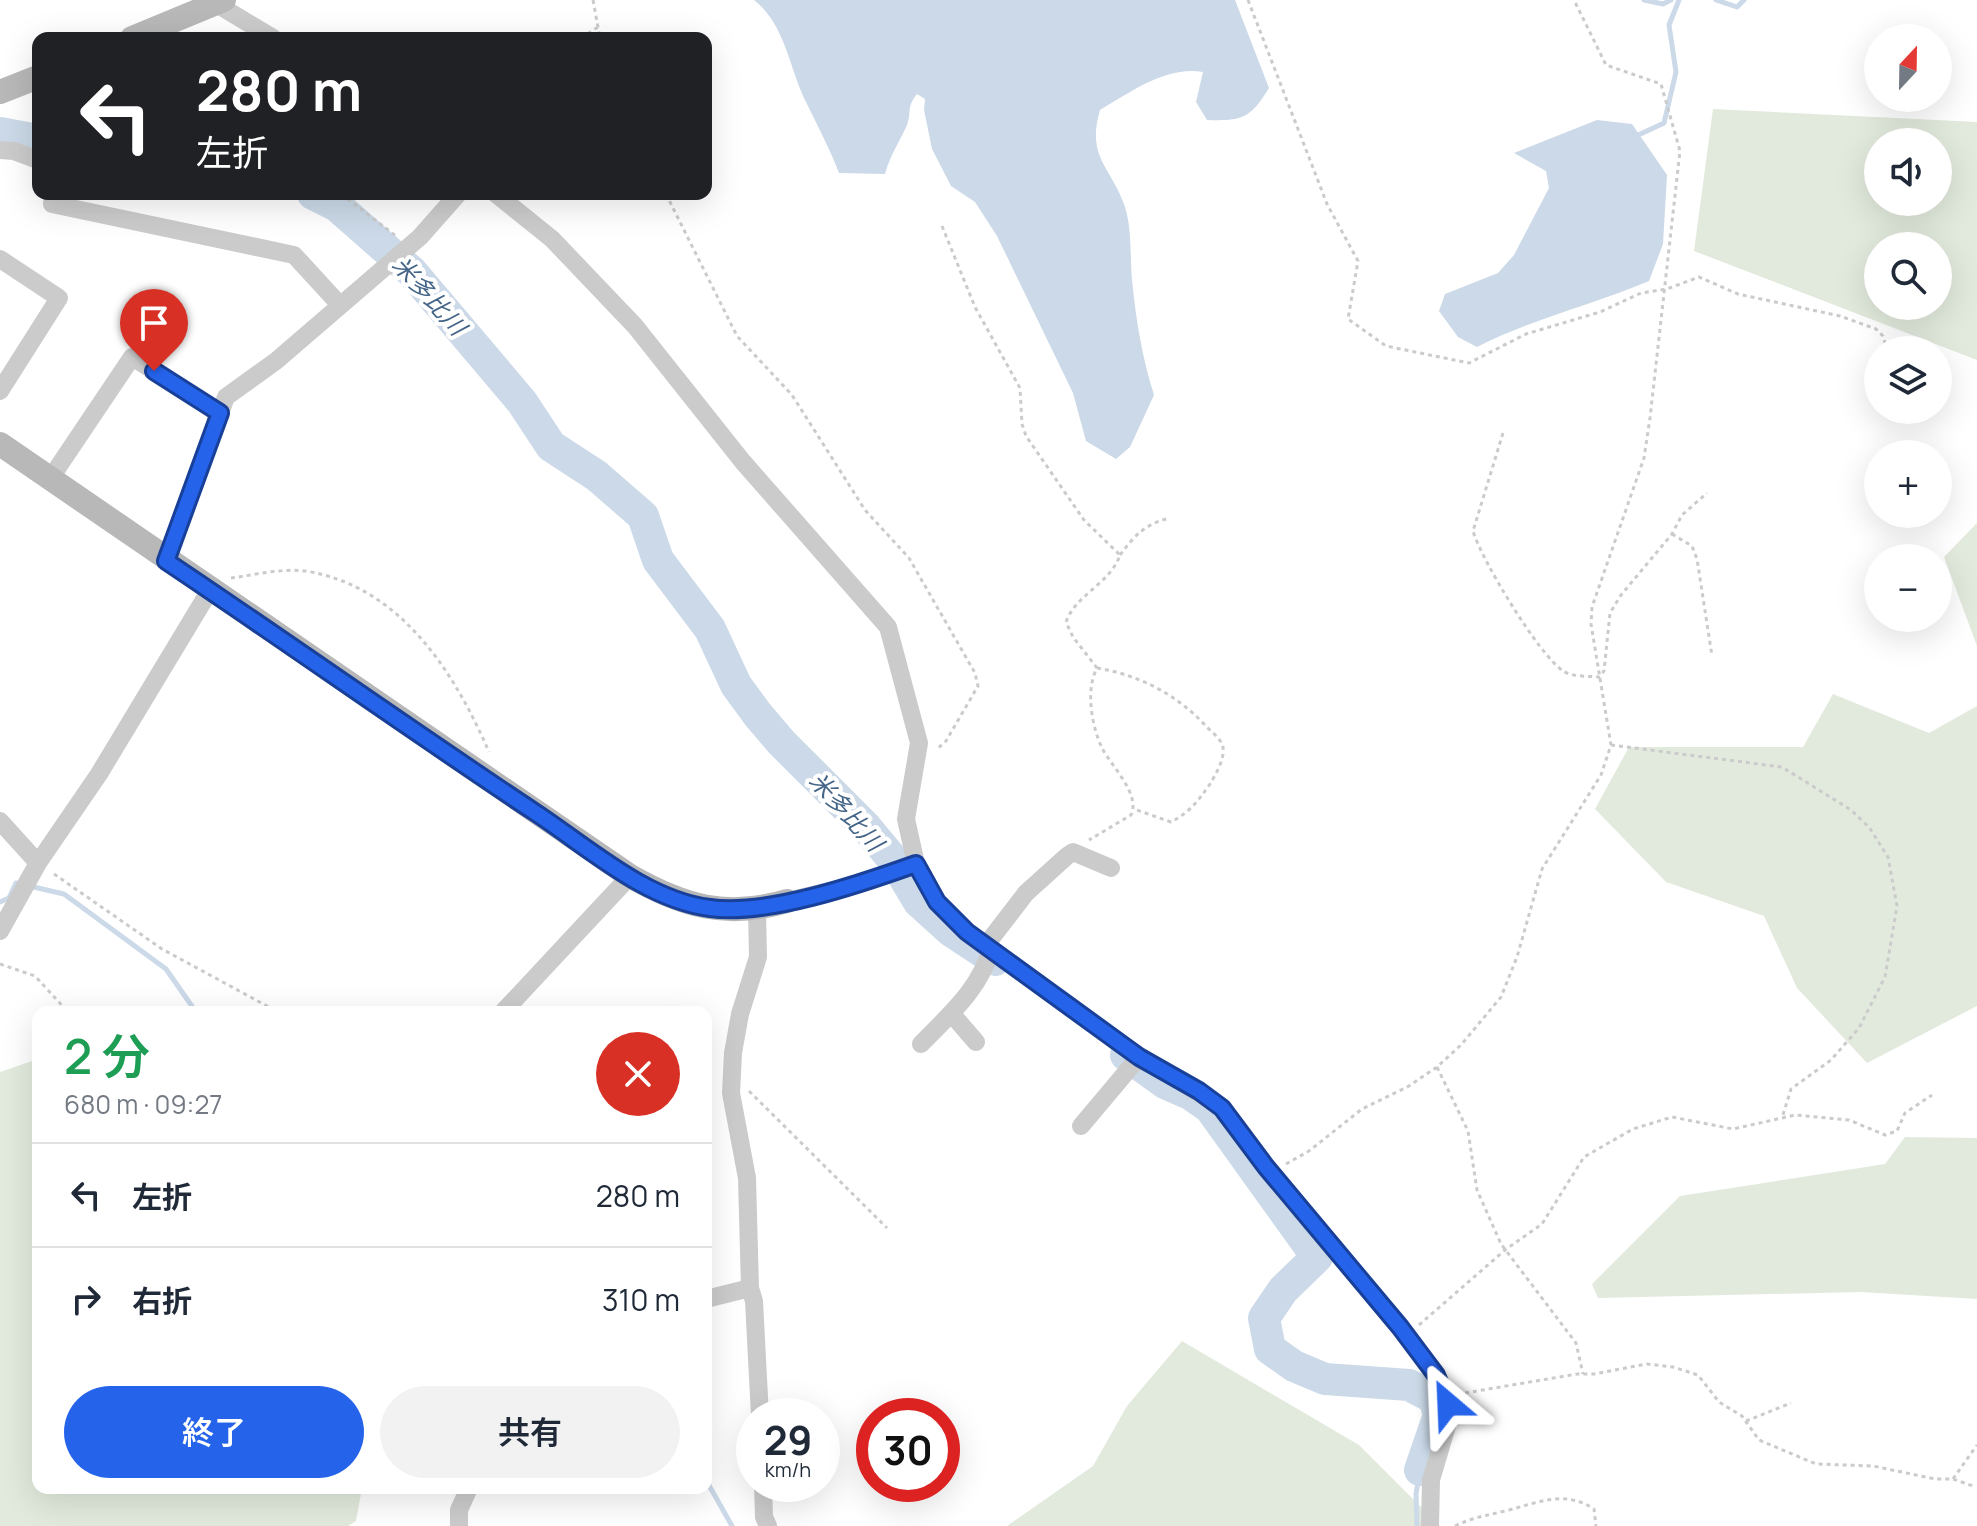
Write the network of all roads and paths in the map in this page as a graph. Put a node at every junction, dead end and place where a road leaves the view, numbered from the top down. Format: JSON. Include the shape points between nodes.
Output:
{"nodes":[{"id":1,"x":593,"y":0,"type":"edge"},
{"id":2,"x":1248,"y":0,"type":"edge"},
{"id":3,"x":1574,"y":0,"type":"edge"},
{"id":4,"x":217,"y":1,"type":"edge"},
{"id":5,"x":598,"y":27,"type":"junction"},
{"id":6,"x":146,"y":32,"type":"edge"},
{"id":7,"x":264,"y":32,"type":"edge"},
{"id":8,"x":590,"y":32,"type":"edge"},
{"id":9,"x":599,"y":32,"type":"edge"},
{"id":10,"x":32,"y":79,"type":"edge"},
{"id":11,"x":0,"y":92,"type":"edge"},
{"id":12,"x":0,"y":150,"type":"edge"},
{"id":13,"x":32,"y":158,"type":"edge"},
{"id":14,"x":52,"y":200,"type":"edge"},
{"id":15,"x":349,"y":200,"type":"edge"},
{"id":16,"x":452,"y":200,"type":"edge"},
{"id":17,"x":503,"y":200,"type":"edge"},
{"id":18,"x":669,"y":200,"type":"edge"},
{"id":19,"x":942,"y":226,"type":"dead end"},
{"id":20,"x":408,"y":247,"type":"junction"},
{"id":21,"x":0,"y":259,"type":"edge"},
{"id":22,"x":1667,"y":289,"type":"junction"},
{"id":23,"x":339,"y":304,"type":"junction"},
{"id":24,"x":1883,"y":336,"type":"edge"},
{"id":25,"x":0,"y":391,"type":"edge"},
{"id":26,"x":220,"y":413,"type":"junction"},
{"id":27,"x":1503,"y":433,"type":"dead end"},
{"id":28,"x":0,"y":444,"type":"edge"},
{"id":29,"x":50,"y":479,"type":"junction"},
{"id":30,"x":1707,"y":493,"type":"dead end"},
{"id":31,"x":1170,"y":518,"type":"dead end"},
{"id":32,"x":1672,"y":534,"type":"junction"},
{"id":33,"x":1120,"y":555,"type":"junction"},
{"id":34,"x":166,"y":561,"type":"junction"},
{"id":35,"x":210,"y":590,"type":"junction"},
{"id":36,"x":1712,"y":656,"type":"dead end"},
{"id":37,"x":1097,"y":668,"type":"junction"},
{"id":38,"x":1599,"y":677,"type":"junction"},
{"id":39,"x":1611,"y":745,"type":"junction"},
{"id":40,"x":917,"y":752,"type":"junction"},
{"id":41,"x":492,"y":784,"type":"junction"},
{"id":42,"x":1134,"y":809,"type":"junction"},
{"id":43,"x":0,"y":821,"type":"edge"},
{"id":44,"x":1073,"y":852,"type":"junction"},
{"id":45,"x":38,"y":863,"type":"junction"},
{"id":46,"x":916,"y":864,"type":"junction"},
{"id":47,"x":1111,"y":868,"type":"dead end"},
{"id":48,"x":630,"y":876,"type":"junction"},
{"id":49,"x":787,"y":901,"type":"joint"},
{"id":50,"x":757,"y":910,"type":"junction"},
{"id":51,"x":0,"y":931,"type":"edge"},
{"id":52,"x":989,"y":947,"type":"junction"},
{"id":53,"x":0,"y":964,"type":"edge"},
{"id":54,"x":62,"y":1006,"type":"edge"},
{"id":55,"x":267,"y":1006,"type":"edge"},
{"id":56,"x":509,"y":1006,"type":"edge"},
{"id":57,"x":951,"y":1013,"type":"junction"},
{"id":58,"x":976,"y":1042,"type":"dead end"},
{"id":59,"x":921,"y":1044,"type":"dead end"},
{"id":60,"x":1139,"y":1057,"type":"junction"},
{"id":61,"x":1437,"y":1067,"type":"junction"},
{"id":62,"x":732,"y":1074,"type":"junction"},
{"id":63,"x":1932,"y":1095,"type":"dead end"},
{"id":64,"x":1782,"y":1119,"type":"junction"},
{"id":65,"x":1081,"y":1126,"type":"dead end"},
{"id":66,"x":1271,"y":1173,"type":"junction"},
{"id":67,"x":887,"y":1228,"type":"dead end"},
{"id":68,"x":1505,"y":1250,"type":"junction"},
{"id":69,"x":750,"y":1288,"type":"junction"},
{"id":70,"x":712,"y":1298,"type":"edge"},
{"id":71,"x":1407,"y":1336,"type":"junction"},
{"id":72,"x":1583,"y":1374,"type":"junction"},
{"id":73,"x":1446,"y":1394,"type":"junction"},
{"id":74,"x":759,"y":1398,"type":"edge"},
{"id":75,"x":1791,"y":1403,"type":"dead end"},
{"id":76,"x":1746,"y":1421,"type":"junction"},
{"id":77,"x":1977,"y":1445,"type":"edge"},
{"id":78,"x":1953,"y":1479,"type":"junction"},
{"id":79,"x":1976,"y":1487,"type":"edge"},
{"id":80,"x":466,"y":1494,"type":"edge"},
{"id":81,"x":764,"y":1502,"type":"edge"},
{"id":82,"x":459,"y":1526,"type":"edge"},
{"id":83,"x":768,"y":1526,"type":"edge"},
{"id":84,"x":1430,"y":1526,"type":"edge"},
{"id":85,"x":1455,"y":1526,"type":"edge"},
{"id":86,"x":1596,"y":1526,"type":"edge"}],
"edges":[{"from":1,"to":5,"type":"path"},
{"from":2,"to":22,"type":"path","via":[[1327,204],[1358,261],[1348,319],[1386,346],[1469,363],[1526,334],[1600,312],[1641,293]]},
{"from":3,"to":22,"type":"path","via":[[1606,65],[1661,84],[1680,151]]},
{"from":4,"to":6,"type":"street"},
{"from":4,"to":7,"type":"street"},
{"from":5,"to":8,"type":"path"},
{"from":5,"to":9,"type":"path"},
{"from":10,"to":11,"type":"street"},
{"from":12,"to":13,"type":"street"},
{"from":14,"to":23,"type":"street","via":[[294,255]]},
{"from":15,"to":20,"type":"path"},
{"from":16,"to":20,"type":"street"},
{"from":17,"to":40,"type":"street","via":[[552,239],[635,326],[743,462],[888,627]]},
{"from":18,"to":40,"type":"path","via":[[737,336],[792,395],[865,510],[909,558],[975,673],[978,686],[946,741],[934,752]]},
{"from":19,"to":33,"type":"path","via":[[975,307],[1020,388],[1026,436],[1084,520]]},
{"from":20,"to":23,"type":"street"},
{"from":21,"to":25,"type":"street","via":[[59,298]]},
{"from":22,"to":24,"type":"path","via":[[1699,277],[1738,294],[1840,316]]},
{"from":22,"to":38,"type":"path","via":[[1644,458],[1592,607]]},
{"from":23,"to":26,"type":"street","via":[[226,397]]},
{"from":26,"to":29,"type":"street","via":[[132,357]]},
{"from":26,"to":34,"type":"street"},
{"from":27,"to":38,"type":"path","via":[[1473,531],[1476,541],[1502,590],[1562,671]]},
{"from":28,"to":29,"type":"street"},
{"from":29,"to":34,"type":"street"},
{"from":30,"to":32,"type":"path","via":[[1682,515]]},
{"from":31,"to":33,"type":"path","via":[[1140,529]]},
{"from":32,"to":36,"type":"path","via":[[1692,546],[1697,559]]},
{"from":32,"to":38,"type":"path","via":[[1610,613]]},
{"from":33,"to":37,"type":"path","via":[[1110,572],[1071,609],[1066,622]]},
{"from":34,"to":35,"type":"street"},
{"from":35,"to":41,"type":"street"},
{"from":35,"to":41,"type":"path","via":[[216,579],[302,571],[378,598],[399,614],[466,701],[497,773]]},
{"from":35,"to":45,"type":"street","via":[[99,774]]},
{"from":37,"to":42,"type":"path","via":[[1093,717]]},
{"from":37,"to":42,"type":"path","via":[[1151,684],[1195,714],[1222,743],[1215,777],[1186,814],[1171,822]]},
{"from":38,"to":39,"type":"path"},
{"from":39,"to":61,"type":"path","via":[[1601,775],[1542,869],[1501,997]]},
{"from":39,"to":64,"type":"path","via":[[1782,767],[1851,810],[1888,857],[1897,906],[1885,977],[1859,1028],[1831,1060],[1791,1089]]},
{"from":40,"to":46,"type":"street","via":[[906,819]]},
{"from":41,"to":48,"type":"street"},
{"from":42,"to":44,"type":"path"},
{"from":43,"to":45,"type":"street"},
{"from":44,"to":47,"type":"street"},
{"from":44,"to":52,"type":"street","via":[[1026,893]]},
{"from":45,"to":51,"type":"street"},
{"from":45,"to":55,"type":"path","via":[[162,949]]},
{"from":46,"to":49,"type":"street"},
{"from":46,"to":52,"type":"street","via":[[937,902]]},
{"from":48,"to":50,"type":"street","via":[[696,905]]},
{"from":48,"to":56,"type":"street"},
{"from":49,"to":50,"type":"street"},
{"from":50,"to":62,"type":"street","via":[[758,957],[740,1014]]},
{"from":52,"to":57,"type":"street","via":[[986,969]]},
{"from":52,"to":60,"type":"street"},
{"from":53,"to":54,"type":"path","via":[[35,976]]},
{"from":57,"to":58,"type":"street"},
{"from":57,"to":59,"type":"street"},
{"from":60,"to":65,"type":"street"},
{"from":60,"to":66,"type":"street","via":[[1222,1108]]},
{"from":61,"to":66,"type":"path","via":[[1362,1109]]},
{"from":61,"to":68,"type":"path","via":[[1468,1131],[1477,1190]]},
{"from":62,"to":67,"type":"path"},
{"from":62,"to":69,"type":"street","via":[[747,1178]]},
{"from":63,"to":64,"type":"path","via":[[1905,1113],[1897,1131],[1885,1135],[1849,1120],[1795,1115]]},
{"from":64,"to":68,"type":"path","via":[[1733,1129],[1672,1117],[1633,1129],[1584,1157],[1542,1224]]},
{"from":66,"to":71,"type":"street"},
{"from":68,"to":71,"type":"path"},
{"from":68,"to":72,"type":"path","via":[[1576,1343]]},
{"from":69,"to":70,"type":"street"},
{"from":69,"to":74,"type":"street"},
{"from":71,"to":73,"type":"street"},
{"from":72,"to":73,"type":"path"},
{"from":72,"to":76,"type":"path","via":[[1647,1364],[1673,1367],[1698,1375],[1719,1402]]},
{"from":73,"to":84,"type":"street","via":[[1449,1419],[1431,1480]]},
{"from":75,"to":76,"type":"path"},
{"from":76,"to":78,"type":"path","via":[[1759,1440],[1816,1464],[1873,1466]]},
{"from":77,"to":78,"type":"path"},
{"from":78,"to":79,"type":"path"},
{"from":80,"to":82,"type":"street"},
{"from":81,"to":83,"type":"street"},
{"from":85,"to":86,"type":"path","via":[[1552,1498],[1584,1502],[1594,1509]]}]}
